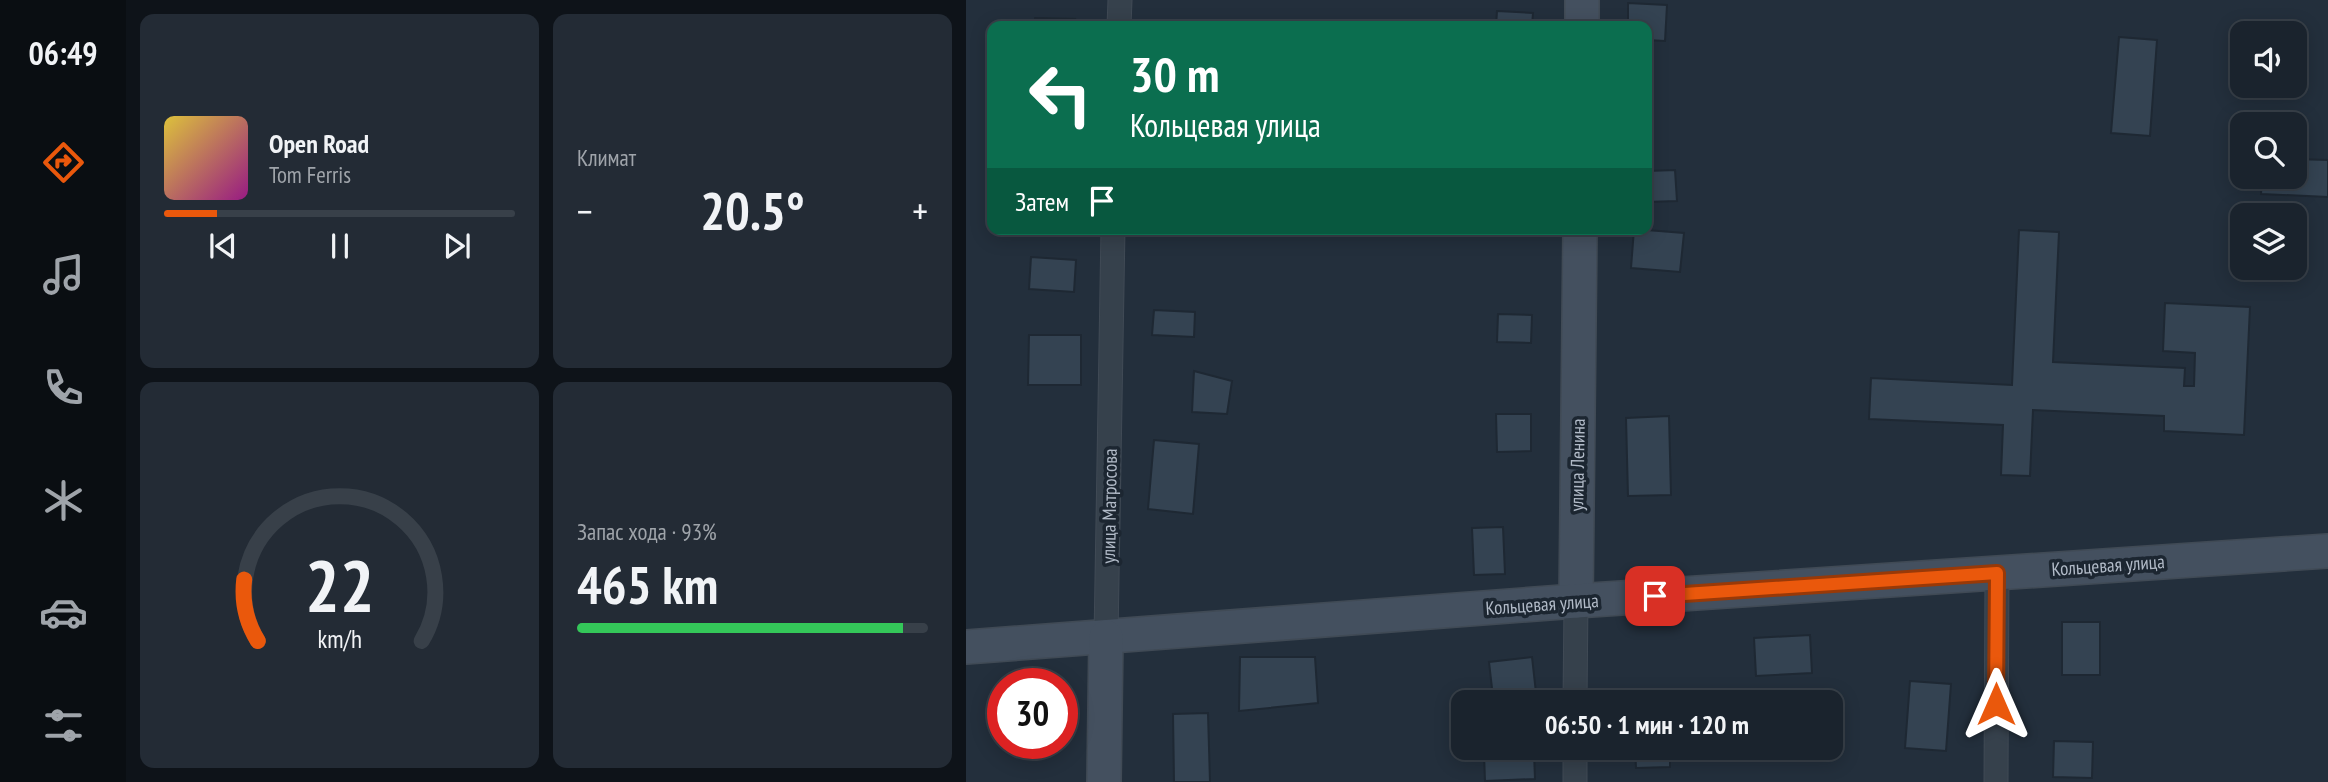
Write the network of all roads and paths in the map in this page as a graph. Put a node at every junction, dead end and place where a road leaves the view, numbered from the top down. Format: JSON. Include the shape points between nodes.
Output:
{"nodes":[{"id":1,"x":1120,"y":0,"type":"edge"},
{"id":2,"x":1582,"y":0,"type":"edge"},
{"id":3,"x":1119,"y":21,"type":"edge"},
{"id":4,"x":1582,"y":21,"type":"edge"},
{"id":5,"x":1113,"y":235,"type":"edge"},
{"id":6,"x":1580,"y":235,"type":"edge"},
{"id":7,"x":2328,"y":551,"type":"edge"},
{"id":8,"x":1997,"y":573,"type":"junction"},
{"id":9,"x":1576,"y":601,"type":"junction"},
{"id":10,"x":1106,"y":637,"type":"junction"},
{"id":11,"x":966,"y":647,"type":"edge"},
{"id":12,"x":1575,"y":690,"type":"edge"},
{"id":13,"x":1575,"y":760,"type":"edge"},
{"id":14,"x":1104,"y":782,"type":"edge"},
{"id":15,"x":1575,"y":782,"type":"edge"},
{"id":16,"x":1996,"y":782,"type":"edge"}],
"edges":[{"from":1,"to":3,"type":"street"},
{"from":2,"to":4,"type":"street"},
{"from":5,"to":10,"type":"street","name":"улица Матросова"},
{"from":6,"to":9,"type":"street","name":"улица Ленина"},
{"from":7,"to":8,"type":"street","name":"Кольцевая улица"},
{"from":8,"to":9,"type":"street","name":"Кольцевая улица"},
{"from":8,"to":16,"type":"street"},
{"from":9,"to":10,"type":"street","name":"Кольцевая улица"},
{"from":9,"to":12,"type":"street","name":"улица Ленина"},
{"from":10,"to":11,"type":"street","name":"Кольцевая улица"},
{"from":10,"to":14,"type":"street","name":"улица Матросова"},
{"from":13,"to":15,"type":"street"}]}
